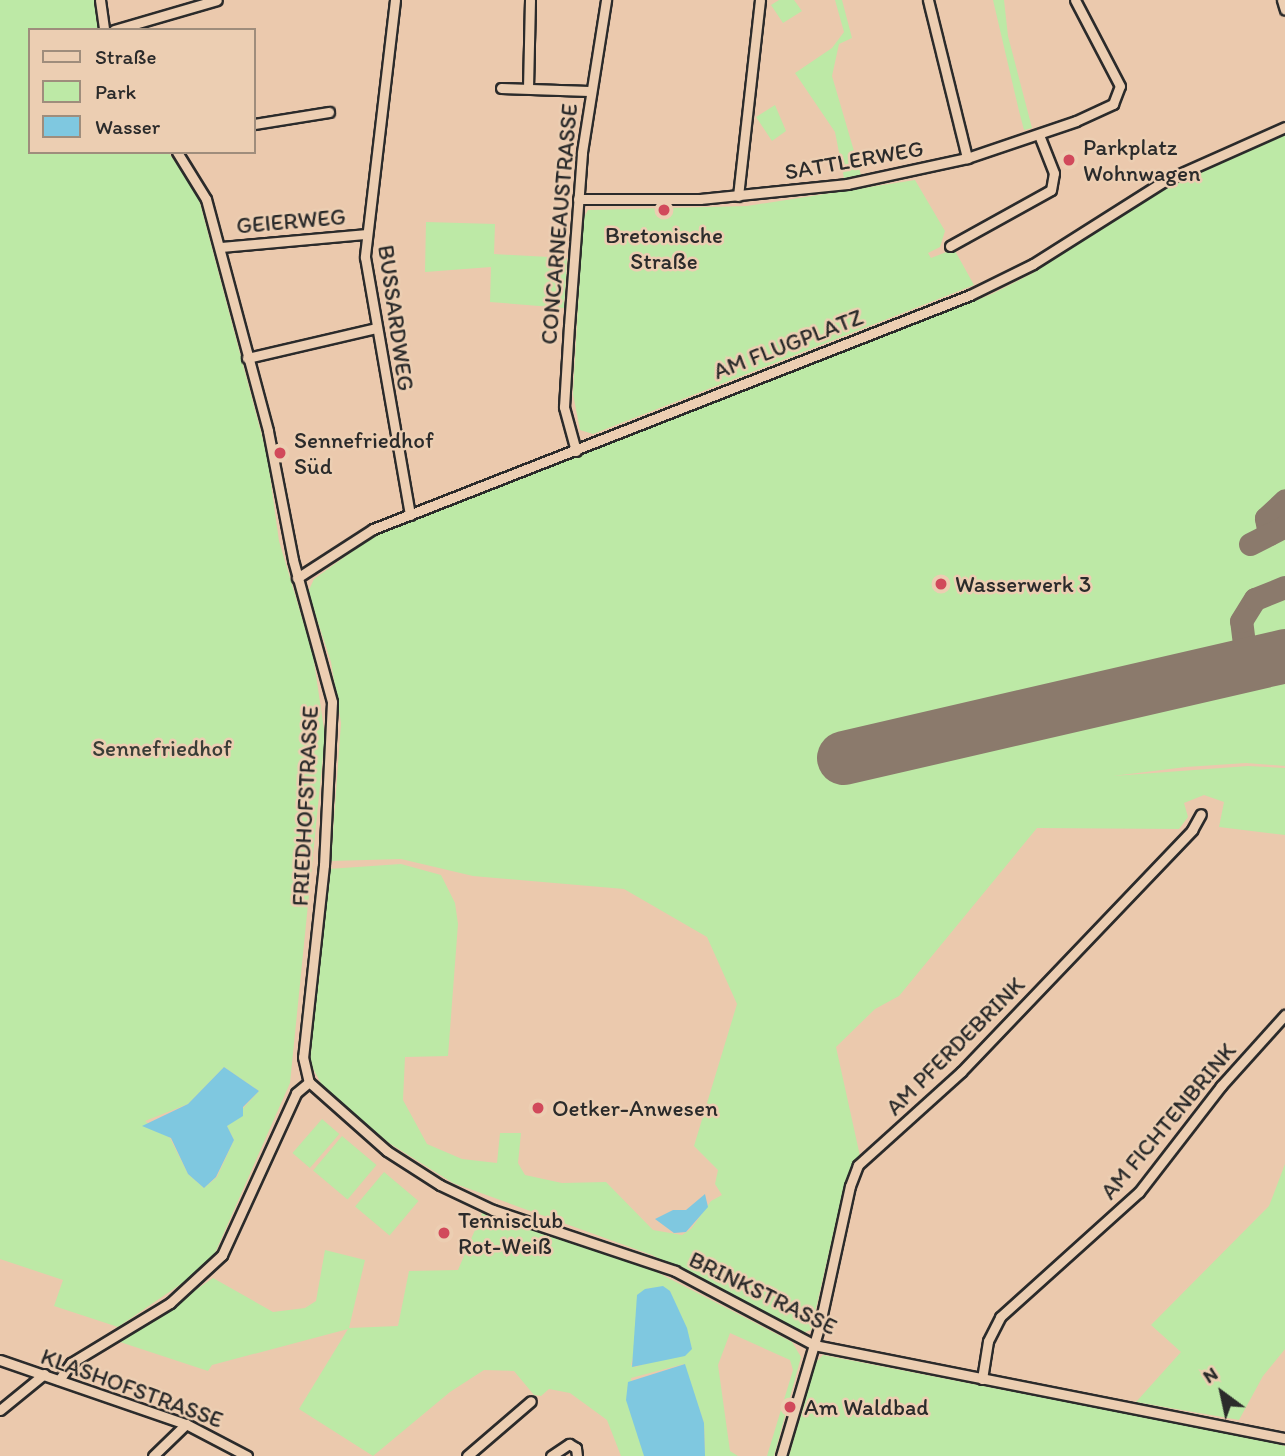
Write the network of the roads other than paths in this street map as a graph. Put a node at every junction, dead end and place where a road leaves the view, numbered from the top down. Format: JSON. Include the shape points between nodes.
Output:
{"nodes":[{"id":1,"x":100,"y":0,"type":"edge"},
{"id":2,"x":216,"y":0,"type":"edge"},
{"id":3,"x":395,"y":0,"type":"edge"},
{"id":4,"x":530,"y":0,"type":"edge"},
{"id":5,"x":606,"y":0,"type":"edge"},
{"id":6,"x":760,"y":0,"type":"edge"},
{"id":7,"x":928,"y":0,"type":"edge"},
{"id":8,"x":1075,"y":0,"type":"edge"},
{"id":9,"x":1282,"y":0,"type":"edge"},
{"id":10,"x":1285,"y":10,"type":"edge"},
{"id":11,"x":104,"y":28,"type":"edge"},
{"id":12,"x":121,"y":28,"type":"edge"},
{"id":13,"x":501,"y":88,"type":"dead end"},
{"id":14,"x":528,"y":88,"type":"junction"},
{"id":15,"x":589,"y":91,"type":"junction"},
{"id":16,"x":329,"y":112,"type":"dead end"},
{"id":17,"x":256,"y":124,"type":"edge"},
{"id":18,"x":1285,"y":127,"type":"edge"},
{"id":19,"x":1039,"y":135,"type":"junction"},
{"id":20,"x":178,"y":154,"type":"edge"},
{"id":21,"x":967,"y":158,"type":"junction"},
{"id":22,"x":738,"y":197,"type":"junction"},
{"id":23,"x":578,"y":199,"type":"junction"},
{"id":24,"x":365,"y":234,"type":"junction"},
{"id":25,"x":950,"y":246,"type":"dead end"},
{"id":26,"x":220,"y":247,"type":"junction"},
{"id":27,"x":376,"y":328,"type":"junction"},
{"id":28,"x":247,"y":358,"type":"junction"},
{"id":29,"x":576,"y":451,"type":"junction"},
{"id":30,"x":410,"y":515,"type":"junction"},
{"id":31,"x":297,"y":578,"type":"junction"},
{"id":32,"x":1201,"y":814,"type":"dead end"},
{"id":33,"x":1285,"y":1015,"type":"edge"},
{"id":34,"x":309,"y":1082,"type":"junction"},
{"id":35,"x":814,"y":1345,"type":"junction"},
{"id":36,"x":0,"y":1360,"type":"edge"},
{"id":37,"x":44,"y":1374,"type":"junction"},
{"id":38,"x":982,"y":1379,"type":"junction"},
{"id":39,"x":59,"y":1380,"type":"junction"},
{"id":40,"x":531,"y":1401,"type":"dead end"},
{"id":41,"x":0,"y":1410,"type":"edge"},
{"id":42,"x":186,"y":1424,"type":"junction"},
{"id":43,"x":1285,"y":1438,"type":"edge"},
{"id":44,"x":153,"y":1456,"type":"edge"},
{"id":45,"x":247,"y":1456,"type":"edge"},
{"id":46,"x":467,"y":1456,"type":"edge"},
{"id":47,"x":551,"y":1456,"type":"edge"},
{"id":48,"x":578,"y":1456,"type":"edge"},
{"id":49,"x":781,"y":1456,"type":"edge"}],
"edges":[{"from":1,"to":11,"type":"street"},
{"from":2,"to":12,"type":"street"},
{"from":3,"to":24,"type":"street","name":"BUSSARDWEG"},
{"from":4,"to":14,"type":"street"},
{"from":5,"to":15,"type":"street","name":"CONCARNEAUSTRASSE"},
{"from":6,"to":22,"type":"street"},
{"from":7,"to":21,"type":"street"},
{"from":8,"to":19,"type":"street","name":"SATTLERWEG","via":[[1119,79],[1119,93],[1102,111]]},
{"from":9,"to":10,"type":"street"},
{"from":13,"to":14,"type":"street"},
{"from":14,"to":15,"type":"street"},
{"from":15,"to":23,"type":"street","name":"CONCARNEAUSTRASSE"},
{"from":16,"to":17,"type":"street"},
{"from":18,"to":29,"type":"street","name":"AM FLUGPLATZ","via":[[1166,180],[1033,264],[970,295]]},
{"from":19,"to":21,"type":"street","name":"SATTLERWEG"},
{"from":19,"to":25,"type":"street","via":[[1054,173],[1051,190]]},
{"from":20,"to":26,"type":"street","name":"FRIEDHOFSTRASSE","via":[[201,185]]},
{"from":21,"to":22,"type":"street","name":"SATTLERWEG","via":[[854,183]]},
{"from":22,"to":23,"type":"street","name":"SATTLERWEG"},
{"from":23,"to":29,"type":"street","name":"CONCARNEAUSTRASSE","via":[[564,407]]},
{"from":24,"to":26,"type":"street","name":"GEIERWEG"},
{"from":24,"to":27,"type":"street","name":"BUSSARDWEG"},
{"from":26,"to":28,"type":"street","name":"FRIEDHOFSTRASSE"},
{"from":27,"to":28,"type":"street"},
{"from":27,"to":30,"type":"street","name":"BUSSARDWEG"},
{"from":28,"to":31,"type":"street","name":"FRIEDHOFSTRASSE","via":[[274,454]]},
{"from":29,"to":30,"type":"street","name":"AM FLUGPLATZ"},
{"from":30,"to":31,"type":"street","name":"AM FLUGPLATZ","via":[[362,535]]},
{"from":31,"to":34,"type":"street","name":"FRIEDHOFSTRASSE","via":[[321,651],[334,726],[303,1058]]},
{"from":32,"to":35,"type":"street","name":"AM PFERDEBRINK","via":[[1192,830],[961,1072],[858,1165],[849,1186]]},
{"from":33,"to":38,"type":"street","name":"AM FICHTENBRINK","via":[[1221,1086],[1139,1192],[1000,1317],[988,1341]]},
{"from":34,"to":35,"type":"street","name":"BRINKSTRASSE","via":[[387,1151],[440,1185],[493,1210],[675,1270]]},
{"from":34,"to":39,"type":"street","via":[[296,1093],[222,1255],[170,1303],[71,1363]]},
{"from":35,"to":38,"type":"street","name":"BRINKSTRASSE"},
{"from":35,"to":49,"type":"street"},
{"from":36,"to":37,"type":"street","name":"KLASHOFSTRASSE"},
{"from":37,"to":39,"type":"street","name":"KLASHOFSTRASSE"},
{"from":37,"to":41,"type":"street"},
{"from":38,"to":43,"type":"street","name":"BRINKSTRASSE"},
{"from":39,"to":42,"type":"street","name":"KLASHOFSTRASSE"},
{"from":40,"to":46,"type":"street"},
{"from":42,"to":44,"type":"street"},
{"from":42,"to":45,"type":"street","name":"KLASHOFSTRASSE"},
{"from":47,"to":48,"type":"street","via":[[569,1444]]}]}
